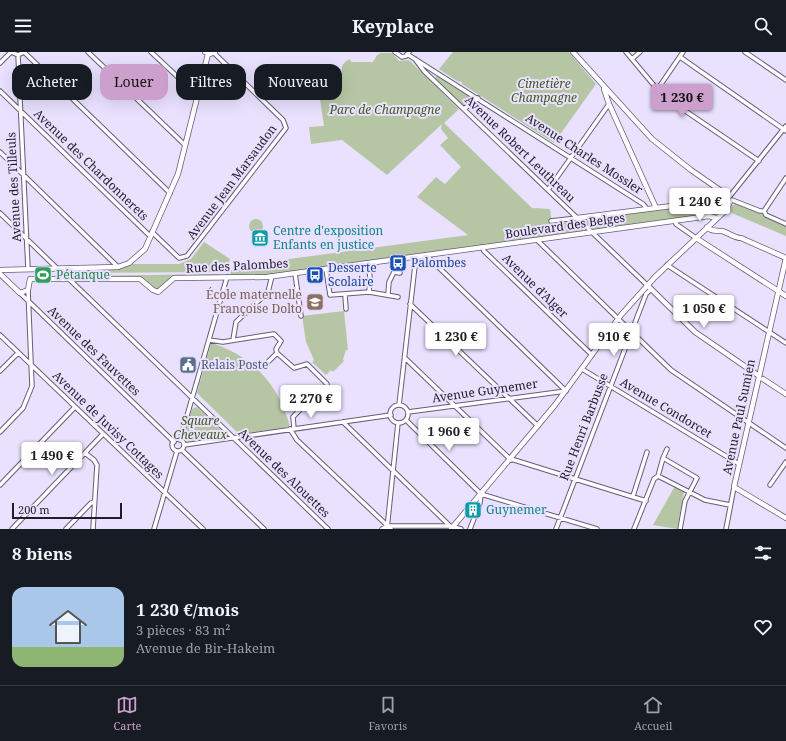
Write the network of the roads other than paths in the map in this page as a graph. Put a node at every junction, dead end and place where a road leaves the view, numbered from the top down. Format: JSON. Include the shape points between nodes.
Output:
{"nodes":[{"id":1,"x":11,"y":52,"type":"edge"},
{"id":2,"x":24,"y":52,"type":"edge"},
{"id":3,"x":88,"y":52,"type":"edge"},
{"id":4,"x":151,"y":52,"type":"edge"},
{"id":5,"x":214,"y":52,"type":"edge"},
{"id":6,"x":395,"y":52,"type":"edge"},
{"id":7,"x":573,"y":52,"type":"edge"},
{"id":8,"x":626,"y":52,"type":"edge"},
{"id":9,"x":640,"y":52,"type":"edge"},
{"id":10,"x":683,"y":52,"type":"edge"},
{"id":11,"x":745,"y":52,"type":"edge"},
{"id":12,"x":207,"y":53,"type":"edge"},
{"id":13,"x":408,"y":53,"type":"edge"},
{"id":14,"x":18,"y":55,"type":"junction"},
{"id":15,"x":680,"y":57,"type":"junction"},
{"id":16,"x":632,"y":59,"type":"junction"},
{"id":17,"x":415,"y":60,"type":"junction"},
{"id":18,"x":0,"y":64,"type":"edge"},
{"id":19,"x":204,"y":64,"type":"edge"},
{"id":20,"x":176,"y":75,"type":"edge"},
{"id":21,"x":786,"y":80,"type":"edge"},
{"id":22,"x":604,"y":87,"type":"junction"},
{"id":23,"x":657,"y":90,"type":"junction"},
{"id":24,"x":0,"y":91,"type":"edge"},
{"id":25,"x":478,"y":98,"type":"junction"},
{"id":26,"x":196,"y":100,"type":"edge"},
{"id":27,"x":609,"y":104,"type":"junction"},
{"id":28,"x":464,"y":109,"type":"junction"},
{"id":29,"x":20,"y":110,"type":"junction"},
{"id":30,"x":786,"y":126,"type":"edge"},
{"id":31,"x":785,"y":131,"type":"edge"},
{"id":32,"x":185,"y":145,"type":"junction"},
{"id":33,"x":0,"y":152,"type":"edge"},
{"id":34,"x":571,"y":158,"type":"junction"},
{"id":35,"x":759,"y":161,"type":"junction"},
{"id":36,"x":23,"y":175,"type":"junction"},
{"id":37,"x":786,"y":178,"type":"edge"},
{"id":38,"x":548,"y":190,"type":"junction"},
{"id":39,"x":170,"y":193,"type":"junction"},
{"id":40,"x":729,"y":198,"type":"junction"},
{"id":41,"x":656,"y":208,"type":"junction"},
{"id":42,"x":647,"y":209,"type":"junction"},
{"id":43,"x":764,"y":211,"type":"junction"},
{"id":44,"x":0,"y":213,"type":"edge"},
{"id":45,"x":577,"y":218,"type":"junction"},
{"id":46,"x":716,"y":218,"type":"junction"},
{"id":47,"x":551,"y":221,"type":"dead end"},
{"id":48,"x":675,"y":221,"type":"junction"},
{"id":49,"x":786,"y":224,"type":"edge"},
{"id":50,"x":707,"y":227,"type":"junction"},
{"id":51,"x":592,"y":232,"type":"junction"},
{"id":52,"x":151,"y":234,"type":"junction"},
{"id":53,"x":26,"y":238,"type":"junction"},
{"id":54,"x":696,"y":238,"type":"junction"},
{"id":55,"x":538,"y":240,"type":"junction"},
{"id":56,"x":482,"y":247,"type":"junction"},
{"id":57,"x":426,"y":255,"type":"junction"},
{"id":58,"x":416,"y":257,"type":"junction"},
{"id":59,"x":786,"y":258,"type":"edge"},
{"id":60,"x":368,"y":263,"type":"junction"},
{"id":61,"x":667,"y":265,"type":"junction"},
{"id":62,"x":118,"y":267,"type":"junction"},
{"id":63,"x":28,"y":269,"type":"junction"},
{"id":64,"x":58,"y":269,"type":"junction"},
{"id":65,"x":326,"y":269,"type":"junction"},
{"id":66,"x":0,"y":270,"type":"edge"},
{"id":67,"x":295,"y":273,"type":"junction"},
{"id":68,"x":400,"y":273,"type":"dead end"},
{"id":69,"x":0,"y":274,"type":"edge"},
{"id":70,"x":272,"y":276,"type":"junction"},
{"id":71,"x":67,"y":277,"type":"junction"},
{"id":72,"x":227,"y":278,"type":"junction"},
{"id":73,"x":3,"y":279,"type":"edge"},
{"id":74,"x":649,"y":287,"type":"junction"},
{"id":75,"x":28,"y":290,"type":"junction"},
{"id":76,"x":778,"y":291,"type":"junction"},
{"id":77,"x":368,"y":292,"type":"junction"},
{"id":78,"x":20,"y":293,"type":"junction"},
{"id":79,"x":388,"y":294,"type":"junction"},
{"id":80,"x":345,"y":295,"type":"junction"},
{"id":81,"x":786,"y":296,"type":"edge"},
{"id":82,"x":398,"y":297,"type":"dead end"},
{"id":83,"x":29,"y":302,"type":"junction"},
{"id":84,"x":410,"y":304,"type":"junction"},
{"id":85,"x":346,"y":309,"type":"dead end"},
{"id":86,"x":301,"y":316,"type":"dead end"},
{"id":87,"x":618,"y":320,"type":"junction"},
{"id":88,"x":632,"y":332,"type":"junction"},
{"id":89,"x":769,"y":332,"type":"junction"},
{"id":90,"x":0,"y":335,"type":"edge"},
{"id":91,"x":209,"y":340,"type":"junction"},
{"id":92,"x":233,"y":340,"type":"junction"},
{"id":93,"x":786,"y":343,"type":"edge"},
{"id":94,"x":18,"y":353,"type":"junction"},
{"id":95,"x":277,"y":353,"type":"junction"},
{"id":96,"x":592,"y":355,"type":"junction"},
{"id":97,"x":405,"y":358,"type":"junction"},
{"id":98,"x":32,"y":366,"type":"junction"},
{"id":99,"x":263,"y":367,"type":"dead end"},
{"id":100,"x":582,"y":369,"type":"junction"},
{"id":101,"x":0,"y":371,"type":"edge"},
{"id":102,"x":761,"y":377,"type":"junction"},
{"id":103,"x":611,"y":387,"type":"junction"},
{"id":104,"x":566,"y":391,"type":"junction"},
{"id":105,"x":786,"y":394,"type":"edge"},
{"id":106,"x":192,"y":398,"type":"junction"},
{"id":107,"x":509,"y":398,"type":"junction"},
{"id":108,"x":399,"y":405,"type":"junction"},
{"id":109,"x":455,"y":406,"type":"junction"},
{"id":110,"x":75,"y":407,"type":"junction"},
{"id":111,"x":408,"y":412,"type":"junction"},
{"id":112,"x":391,"y":416,"type":"junction"},
{"id":113,"x":406,"y":420,"type":"junction"},
{"id":114,"x":343,"y":422,"type":"junction"},
{"id":115,"x":398,"y":423,"type":"junction"},
{"id":116,"x":748,"y":423,"type":"junction"},
{"id":117,"x":538,"y":426,"type":"junction"},
{"id":118,"x":292,"y":429,"type":"junction"},
{"id":119,"x":0,"y":432,"type":"edge"},
{"id":120,"x":103,"y":434,"type":"junction"},
{"id":121,"x":233,"y":438,"type":"junction"},
{"id":122,"x":180,"y":440,"type":"junction"},
{"id":123,"x":174,"y":442,"type":"junction"},
{"id":124,"x":184,"y":445,"type":"junction"},
{"id":125,"x":667,"y":448,"type":"dead end"},
{"id":126,"x":786,"y":448,"type":"edge"},
{"id":127,"x":182,"y":450,"type":"junction"},
{"id":128,"x":177,"y":451,"type":"junction"},
{"id":129,"x":647,"y":452,"type":"dead end"},
{"id":130,"x":85,"y":453,"type":"junction"},
{"id":131,"x":663,"y":458,"type":"junction"},
{"id":132,"x":511,"y":459,"type":"junction"},
{"id":133,"x":786,"y":462,"type":"edge"},
{"id":134,"x":739,"y":464,"type":"junction"},
{"id":135,"x":393,"y":470,"type":"junction"},
{"id":136,"x":658,"y":476,"type":"junction"},
{"id":137,"x":575,"y":479,"type":"junction"},
{"id":138,"x":0,"y":485,"type":"edge"},
{"id":139,"x":770,"y":485,"type":"dead end"},
{"id":140,"x":734,"y":487,"type":"junction"},
{"id":141,"x":690,"y":492,"type":"junction"},
{"id":142,"x":165,"y":494,"type":"junction"},
{"id":143,"x":481,"y":494,"type":"junction"},
{"id":144,"x":632,"y":496,"type":"junction"},
{"id":145,"x":646,"y":501,"type":"junction"},
{"id":146,"x":94,"y":502,"type":"junction"},
{"id":147,"x":730,"y":505,"type":"junction"},
{"id":148,"x":561,"y":518,"type":"junction"},
{"id":149,"x":786,"y":518,"type":"edge"},
{"id":150,"x":387,"y":527,"type":"edge"},
{"id":151,"x":452,"y":527,"type":"edge"},
{"id":152,"x":12,"y":529,"type":"edge"},
{"id":153,"x":66,"y":529,"type":"edge"},
{"id":154,"x":93,"y":529,"type":"edge"},
{"id":155,"x":154,"y":529,"type":"edge"},
{"id":156,"x":203,"y":529,"type":"edge"},
{"id":157,"x":264,"y":529,"type":"edge"},
{"id":158,"x":328,"y":529,"type":"edge"},
{"id":159,"x":382,"y":529,"type":"edge"},
{"id":160,"x":391,"y":529,"type":"edge"},
{"id":161,"x":461,"y":529,"type":"edge"},
{"id":162,"x":470,"y":529,"type":"edge"},
{"id":163,"x":556,"y":529,"type":"edge"},
{"id":164,"x":597,"y":529,"type":"edge"},
{"id":165,"x":634,"y":529,"type":"edge"},
{"id":166,"x":680,"y":529,"type":"edge"},
{"id":167,"x":726,"y":529,"type":"edge"}],
"edges":[{"from":1,"to":14,"type":"street"},
{"from":1,"to":18,"type":"street"},
{"from":2,"to":14,"type":"street"},
{"from":2,"to":39,"type":"street"},
{"from":3,"to":32,"type":"street"},
{"from":4,"to":20,"type":"street"},
{"from":5,"to":12,"type":"street"},
{"from":5,"to":52,"type":"street","name":"Avenue Jean Marsaudon","via":[[284,120],[286,128],[187,256],[179,258]]},
{"from":6,"to":13,"type":"street","via":[[402,57]]},
{"from":7,"to":22,"type":"street"},
{"from":8,"to":16,"type":"street"},
{"from":9,"to":16,"type":"street"},
{"from":10,"to":15,"type":"street"},
{"from":11,"to":21,"type":"street"},
{"from":12,"to":19,"type":"street"},
{"from":13,"to":17,"type":"street","name":"Avenue Charles Mossler"},
{"from":14,"to":29,"type":"street","name":"Avenue des Tilleuls"},
{"from":15,"to":23,"type":"street"},
{"from":15,"to":31,"type":"street"},
{"from":16,"to":23,"type":"street"},
{"from":17,"to":25,"type":"street","name":"Avenue Charles Mossler"},
{"from":17,"to":28,"type":"street","name":"Avenue Robert Leuthreau"},
{"from":22,"to":27,"type":"street"},
{"from":22,"to":40,"type":"street","via":[[652,139]]},
{"from":23,"to":35,"type":"street"},
{"from":24,"to":29,"type":"street","name":"Avenue des Chardonnerets"},
{"from":25,"to":28,"type":"street"},
{"from":25,"to":34,"type":"street","name":"Avenue Charles Mossler"},
{"from":26,"to":32,"type":"street"},
{"from":27,"to":34,"type":"street"},
{"from":27,"to":41,"type":"street"},
{"from":28,"to":38,"type":"street","name":"Avenue Robert Leuthreau"},
{"from":29,"to":36,"type":"street","name":"Avenue des Tilleuls"},
{"from":29,"to":52,"type":"street","name":"Avenue des Chardonnerets"},
{"from":30,"to":31,"type":"street"},
{"from":31,"to":35,"type":"street"},
{"from":32,"to":39,"type":"street"},
{"from":33,"to":36,"type":"street"},
{"from":34,"to":38,"type":"street"},
{"from":34,"to":42,"type":"street","name":"Avenue Charles Mossler"},
{"from":35,"to":40,"type":"street"},
{"from":36,"to":53,"type":"street","name":"Avenue des Tilleuls"},
{"from":36,"to":62,"type":"street"},
{"from":37,"to":43,"type":"street"},
{"from":38,"to":45,"type":"street","name":"Avenue Robert Leuthreau"},
{"from":39,"to":52,"type":"street"},
{"from":40,"to":41,"type":"street","name":"Boulevard des Belges"},
{"from":40,"to":43,"type":"street"},
{"from":40,"to":46,"type":"street","via":[[728,207]]},
{"from":41,"to":42,"type":"street","name":"Boulevard des Belges"},
{"from":42,"to":45,"type":"street","name":"Boulevard des Belges"},
{"from":43,"to":49,"type":"street","via":[[766,215]]},
{"from":44,"to":53,"type":"street","name":"Avenue des Alouettes"},
{"from":45,"to":47,"type":"street","name":"Boulevard des Belges"},
{"from":45,"to":51,"type":"street","name":"Avenue Robert Leuthreau"},
{"from":46,"to":48,"type":"street","name":"Boulevard des Belges","via":[[710,216]]},
{"from":46,"to":50,"type":"street"},
{"from":48,"to":51,"type":"street","name":"Boulevard des Belges"},
{"from":48,"to":54,"type":"street"},
{"from":50,"to":54,"type":"street"},
{"from":50,"to":59,"type":"street","via":[[741,238]]},
{"from":51,"to":55,"type":"street","name":"Boulevard des Belges"},
{"from":51,"to":74,"type":"street","name":"Avenue Robert Leuthreau"},
{"from":52,"to":62,"type":"street","via":[[145,248],[128,263]]},
{"from":53,"to":63,"type":"street","name":"Avenue des Tilleuls"},
{"from":53,"to":64,"type":"street","name":"Avenue des Alouettes"},
{"from":54,"to":61,"type":"street"},
{"from":54,"to":76,"type":"street"},
{"from":55,"to":56,"type":"street","name":"Boulevard des Belges"},
{"from":55,"to":87,"type":"street"},
{"from":56,"to":57,"type":"street","name":"Boulevard des Belges"},
{"from":56,"to":96,"type":"street","name":"Avenue d'Alger"},
{"from":57,"to":58,"type":"street","name":"Boulevard des Belges"},
{"from":57,"to":104,"type":"street"},
{"from":58,"to":60,"type":"street","name":"Rue des Palombes"},
{"from":58,"to":84,"type":"street"},
{"from":59,"to":76,"type":"street","name":"Avenue Paul Sumien"},
{"from":60,"to":65,"type":"street","name":"Rue des Palombes"},
{"from":60,"to":77,"type":"street"},
{"from":61,"to":74,"type":"street"},
{"from":61,"to":89,"type":"street"},
{"from":62,"to":64,"type":"street"},
{"from":63,"to":64,"type":"street"},
{"from":63,"to":66,"type":"street"},
{"from":64,"to":71,"type":"street","name":"Avenue des Alouettes"},
{"from":65,"to":67,"type":"street","name":"Rue des Palombes"},
{"from":65,"to":80,"type":"street","via":[[330,295]]},
{"from":67,"to":70,"type":"street","name":"Rue des Palombes"},
{"from":67,"to":86,"type":"street"},
{"from":68,"to":79,"type":"street","via":[[394,272],[390,277]]},
{"from":69,"to":73,"type":"street","name":"Avenue des Fauvettes"},
{"from":70,"to":72,"type":"street","name":"Rue des Palombes"},
{"from":70,"to":92,"type":"street","via":[[268,292],[236,322]]},
{"from":71,"to":72,"type":"street","name":"Rue des Palombes","via":[[140,279],[158,292],[174,278]]},
{"from":71,"to":75,"type":"street","name":"Rue des Palombes","via":[[30,279]]},
{"from":71,"to":106,"type":"street","name":"Avenue des Alouettes"},
{"from":72,"to":91,"type":"street"},
{"from":73,"to":78,"type":"street","name":"Avenue des Fauvettes"},
{"from":74,"to":87,"type":"street"},
{"from":74,"to":88,"type":"street","name":"Rue Henri Barbusse"},
{"from":74,"to":102,"type":"street","via":[[695,332]]},
{"from":75,"to":78,"type":"street"},
{"from":75,"to":83,"type":"street"},
{"from":76,"to":81,"type":"street"},
{"from":76,"to":89,"type":"street","name":"Avenue Paul Sumien"},
{"from":77,"to":79,"type":"street"},
{"from":77,"to":80,"type":"street"},
{"from":78,"to":83,"type":"street","name":"Avenue des Fauvettes"},
{"from":79,"to":82,"type":"street"},
{"from":80,"to":85,"type":"street"},
{"from":83,"to":98,"type":"street"},
{"from":83,"to":123,"type":"street","name":"Avenue des Fauvettes"},
{"from":84,"to":97,"type":"street"},
{"from":84,"to":107,"type":"street"},
{"from":87,"to":88,"type":"street"},
{"from":87,"to":96,"type":"street"},
{"from":88,"to":103,"type":"street","name":"Rue Henri Barbusse"},
{"from":88,"to":116,"type":"street","via":[[671,370]]},
{"from":89,"to":93,"type":"street"},
{"from":89,"to":102,"type":"street","name":"Avenue Paul Sumien"},
{"from":90,"to":94,"type":"street","name":"Avenue de Juvisy Cottages"},
{"from":91,"to":92,"type":"street"},
{"from":91,"to":106,"type":"street"},
{"from":92,"to":95,"type":"street","via":[[274,334],[281,341],[276,349]]},
{"from":94,"to":98,"type":"street","name":"Avenue de Juvisy Cottages"},
{"from":94,"to":101,"type":"street"},
{"from":95,"to":99,"type":"street"},
{"from":95,"to":118,"type":"street","via":[[294,368],[307,364],[328,386],[321,397],[311,398],[293,417]]},
{"from":96,"to":100,"type":"street"},
{"from":97,"to":108,"type":"street"},
{"from":97,"to":109,"type":"street"},
{"from":98,"to":110,"type":"street","name":"Avenue de Juvisy Cottages"},
{"from":98,"to":119,"type":"street","via":[[32,386],[28,400]]},
{"from":100,"to":103,"type":"street","name":"Avenue Condorcet"},
{"from":100,"to":104,"type":"street"},
{"from":102,"to":105,"type":"street"},
{"from":102,"to":116,"type":"street","name":"Avenue Paul Sumien"},
{"from":103,"to":134,"type":"street","name":"Avenue Condorcet"},
{"from":103,"to":137,"type":"street","name":"Rue Henri Barbusse"},
{"from":104,"to":107,"type":"street","name":"Avenue Guynemer"},
{"from":104,"to":117,"type":"street"},
{"from":106,"to":121,"type":"street","name":"Avenue des Alouettes"},
{"from":106,"to":122,"type":"street"},
{"from":107,"to":109,"type":"street","name":"Avenue Guynemer"},
{"from":107,"to":117,"type":"street"},
{"from":108,"to":111,"type":"street"},
{"from":108,"to":112,"type":"street","via":[[392,409]]},
{"from":109,"to":111,"type":"street","name":"Avenue Guynemer"},
{"from":109,"to":132,"type":"street"},
{"from":110,"to":120,"type":"street","name":"Avenue de Juvisy Cottages"},
{"from":110,"to":138,"type":"street"},
{"from":111,"to":113,"type":"street"},
{"from":112,"to":114,"type":"street"},
{"from":112,"to":115,"type":"street"},
{"from":113,"to":115,"type":"street"},
{"from":113,"to":143,"type":"street"},
{"from":114,"to":118,"type":"street"},
{"from":114,"to":135,"type":"street"},
{"from":115,"to":135,"type":"street"},
{"from":116,"to":126,"type":"street"},
{"from":116,"to":134,"type":"street","name":"Avenue Paul Sumien"},
{"from":117,"to":132,"type":"street"},
{"from":118,"to":121,"type":"street"},
{"from":118,"to":150,"type":"street","via":[[297,440]]},
{"from":120,"to":130,"type":"street"},
{"from":120,"to":142,"type":"street","name":"Avenue de Juvisy Cottages"},
{"from":121,"to":124,"type":"street"},
{"from":121,"to":158,"type":"street","name":"Avenue des Alouettes"},
{"from":122,"to":123,"type":"street"},
{"from":122,"to":124,"type":"street"},
{"from":123,"to":128,"type":"street","via":[[172,446]]},
{"from":124,"to":127,"type":"street"},
{"from":125,"to":131,"type":"street"},
{"from":127,"to":128,"type":"street"},
{"from":127,"to":157,"type":"street"},
{"from":128,"to":142,"type":"street"},
{"from":129,"to":144,"type":"street"},
{"from":130,"to":146,"type":"street","via":[[97,465]]},
{"from":130,"to":152,"type":"street"},
{"from":131,"to":136,"type":"street"},
{"from":131,"to":141,"type":"street","via":[[697,478]]},
{"from":132,"to":137,"type":"street"},
{"from":132,"to":143,"type":"street"},
{"from":133,"to":139,"type":"street"},
{"from":134,"to":140,"type":"street","name":"Avenue Paul Sumien"},
{"from":135,"to":150,"type":"street"},
{"from":135,"to":151,"type":"street"},
{"from":136,"to":141,"type":"street"},
{"from":136,"to":145,"type":"street"},
{"from":137,"to":144,"type":"street"},
{"from":137,"to":148,"type":"street","name":"Rue Henri Barbusse"},
{"from":140,"to":147,"type":"street"},
{"from":140,"to":149,"type":"street"},
{"from":141,"to":147,"type":"street","via":[[705,500]]},
{"from":141,"to":166,"type":"street","via":[[685,501]]},
{"from":142,"to":155,"type":"street"},
{"from":142,"to":156,"type":"street","name":"Avenue de Juvisy Cottages"},
{"from":143,"to":148,"type":"street"},
{"from":143,"to":151,"type":"street"},
{"from":143,"to":162,"type":"street"},
{"from":144,"to":145,"type":"street"},
{"from":145,"to":165,"type":"street"},
{"from":146,"to":153,"type":"street","via":[[90,503]]},
{"from":146,"to":154,"type":"street"},
{"from":147,"to":167,"type":"street"},
{"from":148,"to":163,"type":"street","name":"Rue Henri Barbusse"},
{"from":148,"to":164,"type":"street"},
{"from":150,"to":151,"type":"street"},
{"from":150,"to":159,"type":"street"},
{"from":150,"to":160,"type":"street"},
{"from":151,"to":161,"type":"street"}]}
